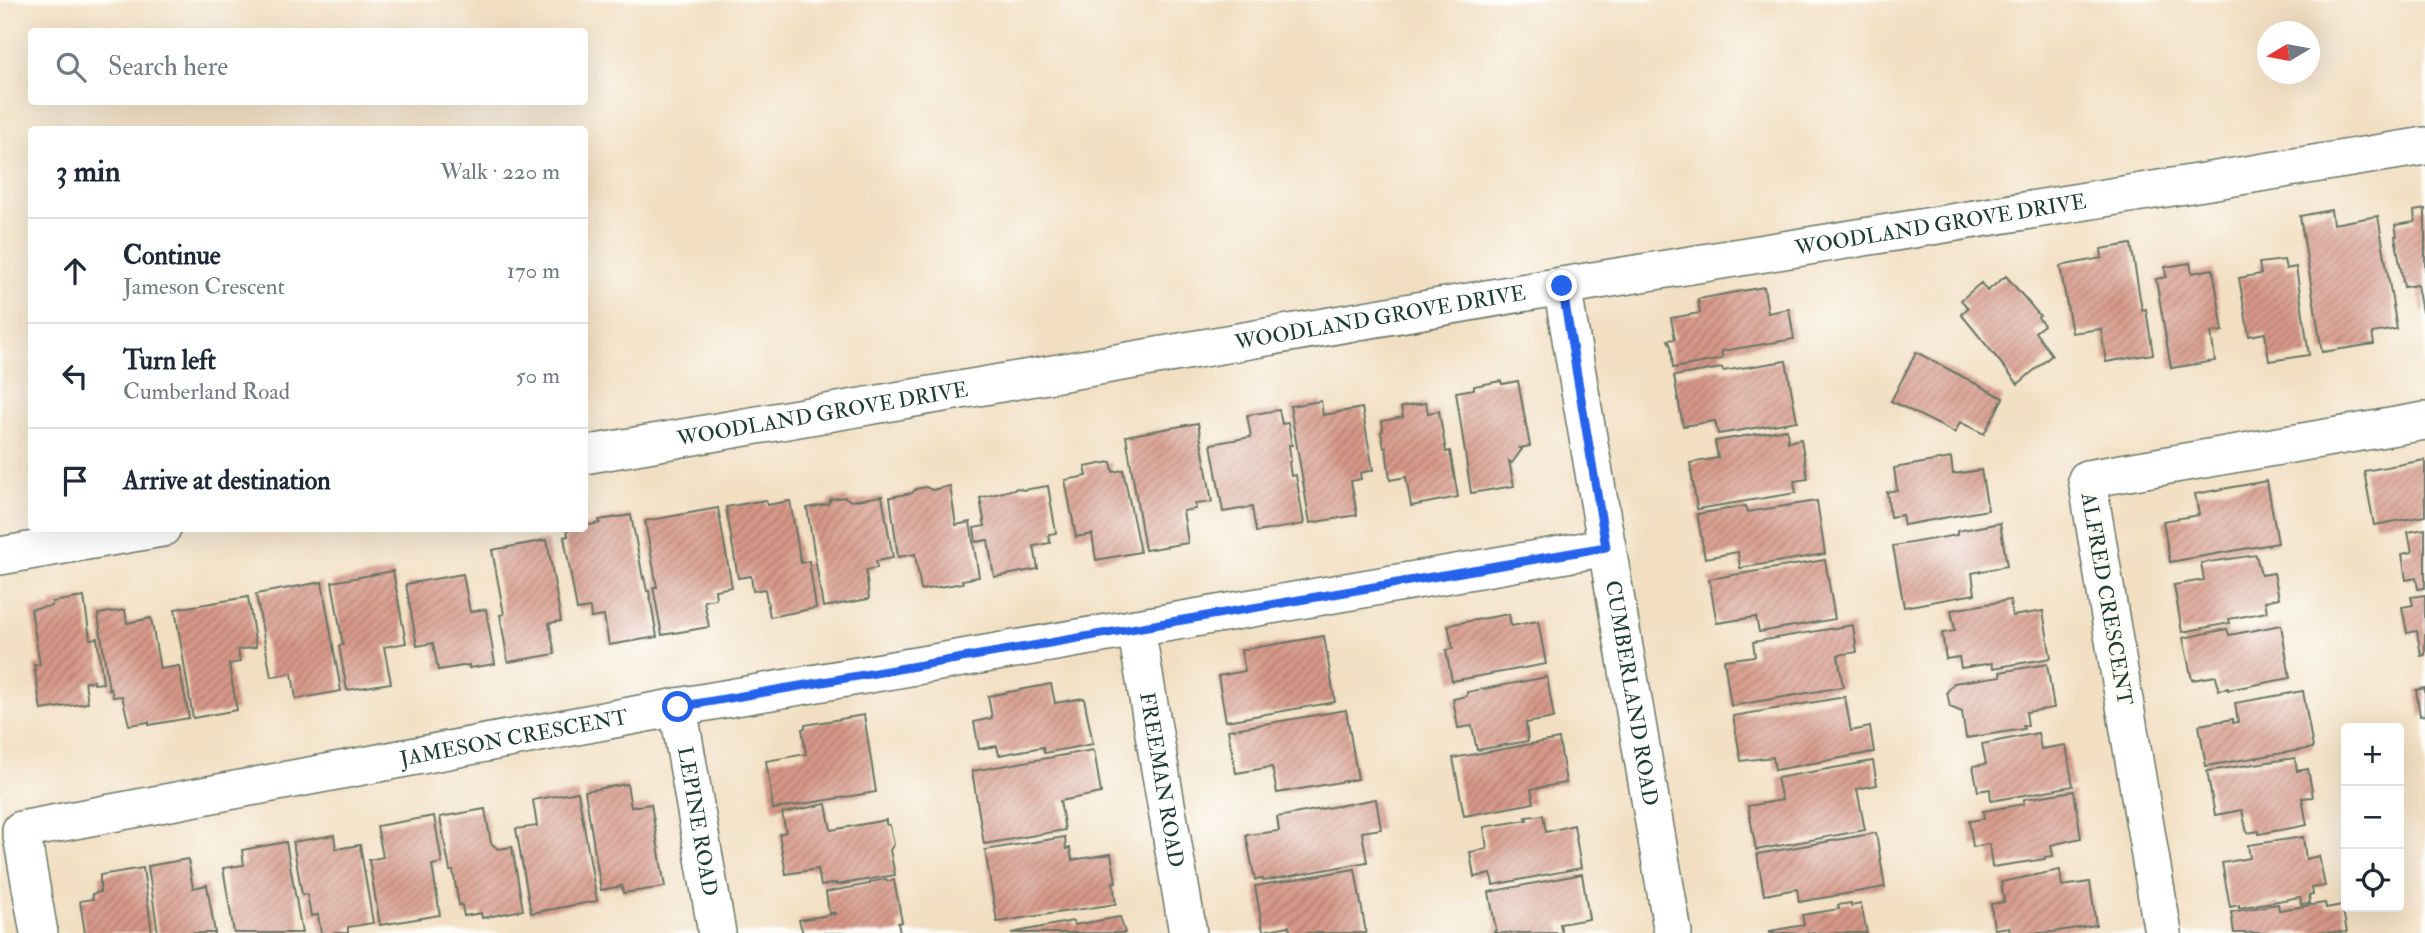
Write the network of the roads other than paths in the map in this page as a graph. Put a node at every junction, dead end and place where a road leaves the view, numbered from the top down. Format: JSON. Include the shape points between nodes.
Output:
{"nodes":[{"id":1,"x":2425,"y":146,"type":"edge"},
{"id":2,"x":1562,"y":286,"type":"junction"},
{"id":3,"x":2425,"y":421,"type":"edge"},
{"id":4,"x":588,"y":454,"type":"edge"},
{"id":5,"x":139,"y":532,"type":"edge"},
{"id":6,"x":1606,"y":547,"type":"junction"},
{"id":7,"x":0,"y":556,"type":"edge"},
{"id":8,"x":1136,"y":628,"type":"junction"},
{"id":9,"x":678,"y":707,"type":"junction"},
{"id":10,"x":39,"y":933,"type":"edge"},
{"id":11,"x":717,"y":933,"type":"edge"},
{"id":12,"x":1188,"y":933,"type":"edge"},
{"id":13,"x":1673,"y":933,"type":"edge"},
{"id":14,"x":2163,"y":933,"type":"edge"}],
"edges":[{"from":1,"to":2,"type":"street","name":"WOODLAND GROVE DRIVE"},
{"from":2,"to":4,"type":"street","name":"WOODLAND GROVE DRIVE"},
{"from":2,"to":6,"type":"street","name":"CUMBERLAND ROAD"},
{"from":3,"to":14,"type":"street","name":"ALFRED CRESCENT","via":[[2087,479]]},
{"from":5,"to":7,"type":"street"},
{"from":6,"to":8,"type":"street","name":"JAMESON CRESCENT"},
{"from":6,"to":13,"type":"street","name":"CUMBERLAND ROAD"},
{"from":8,"to":9,"type":"street","name":"JAMESON CRESCENT"},
{"from":8,"to":12,"type":"street","name":"FREEMAN ROAD"},
{"from":9,"to":10,"type":"street","name":"JAMESON CRESCENT","via":[[21,830]]},
{"from":9,"to":11,"type":"street","name":"LEPINE ROAD"}]}
